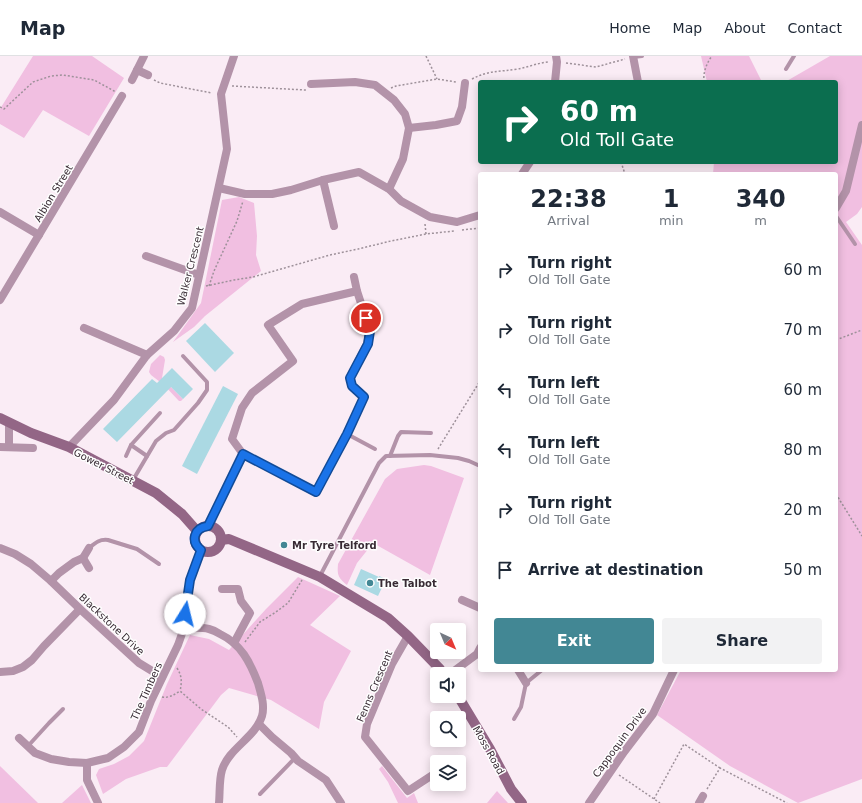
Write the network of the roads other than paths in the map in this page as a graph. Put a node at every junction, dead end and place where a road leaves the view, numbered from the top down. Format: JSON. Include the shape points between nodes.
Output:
{"nodes":[{"id":1,"x":144,"y":56,"type":"edge"},
{"id":2,"x":234,"y":56,"type":"edge"},
{"id":3,"x":556,"y":56,"type":"edge"},
{"id":4,"x":633,"y":56,"type":"edge"},
{"id":5,"x":642,"y":56,"type":"edge"},
{"id":6,"x":794,"y":56,"type":"edge"},
{"id":7,"x":786,"y":69,"type":"dead end"},
{"id":8,"x":137,"y":70,"type":"junction"},
{"id":9,"x":148,"y":75,"type":"road end"},
{"id":10,"x":132,"y":80,"type":"dead end"},
{"id":11,"x":555,"y":80,"type":"edge"},
{"id":12,"x":638,"y":80,"type":"edge"},
{"id":13,"x":465,"y":83,"type":"road end"},
{"id":14,"x":311,"y":84,"type":"road end"},
{"id":15,"x":122,"y":96,"type":"road end"},
{"id":16,"x":862,"y":125,"type":"edge"},
{"id":17,"x":409,"y":128,"type":"junction"},
{"id":18,"x":323,"y":180,"type":"junction"},
{"id":19,"x":219,"y":188,"type":"junction"},
{"id":20,"x":389,"y":189,"type":"junction"},
{"id":21,"x":838,"y":205,"type":"edge"},
{"id":22,"x":0,"y":212,"type":"edge"},
{"id":23,"x":478,"y":216,"type":"edge"},
{"id":24,"x":838,"y":219,"type":"edge"},
{"id":25,"x":334,"y":226,"type":"dead end"},
{"id":26,"x":39,"y":236,"type":"junction"},
{"id":27,"x":855,"y":244,"type":"dead end"},
{"id":28,"x":146,"y":256,"type":"dead end"},
{"id":29,"x":199,"y":276,"type":"junction"},
{"id":30,"x":354,"y":278,"type":"dead end"},
{"id":31,"x":358,"y":291,"type":"junction"},
{"id":32,"x":0,"y":300,"type":"edge"},
{"id":33,"x":84,"y":328,"type":"dead end"},
{"id":34,"x":147,"y":355,"type":"junction"},
{"id":35,"x":183,"y":356,"type":"dead end"},
{"id":36,"x":160,"y":413,"type":"dead end"},
{"id":37,"x":5,"y":420,"type":"edge"},
{"id":38,"x":431,"y":433,"type":"dead end"},
{"id":39,"x":347,"y":434,"type":"junction"},
{"id":40,"x":132,"y":445,"type":"junction"},
{"id":41,"x":0,"y":447,"type":"edge"},
{"id":42,"x":9,"y":447,"type":"junction"},
{"id":43,"x":33,"y":448,"type":"dead end"},
{"id":44,"x":70,"y":448,"type":"junction"},
{"id":45,"x":375,"y":449,"type":"dead end"},
{"id":46,"x":243,"y":454,"type":"junction"},
{"id":47,"x":126,"y":456,"type":"dead end"},
{"id":48,"x":147,"y":456,"type":"junction"},
{"id":49,"x":390,"y":456,"type":"junction"},
{"id":50,"x":478,"y":465,"type":"edge"},
{"id":51,"x":133,"y":480,"type":"junction"},
{"id":52,"x":208,"y":526,"type":"junction"},
{"id":53,"x":197,"y":531,"type":"junction"},
{"id":54,"x":221,"y":540,"type":"junction"},
{"id":55,"x":0,"y":548,"type":"edge"},
{"id":56,"x":89,"y":548,"type":"joint"},
{"id":57,"x":201,"y":550,"type":"junction"},
{"id":58,"x":83,"y":558,"type":"junction"},
{"id":59,"x":159,"y":564,"type":"dead end"},
{"id":60,"x":89,"y":568,"type":"dead end"},
{"id":61,"x":320,"y":577,"type":"junction"},
{"id":62,"x":52,"y":581,"type":"junction"},
{"id":63,"x":222,"y":589,"type":"dead end"},
{"id":64,"x":462,"y":600,"type":"dead end"},
{"id":65,"x":478,"y":607,"type":"edge"},
{"id":66,"x":80,"y":609,"type":"junction"},
{"id":67,"x":184,"y":628,"type":"junction"},
{"id":68,"x":408,"y":636,"type":"junction"},
{"id":69,"x":237,"y":646,"type":"junction"},
{"id":70,"x":478,"y":652,"type":"edge"},
{"id":71,"x":438,"y":667,"type":"edge"},
{"id":72,"x":459,"y":667,"type":"edge"},
{"id":73,"x":0,"y":672,"type":"edge"},
{"id":74,"x":519,"y":672,"type":"edge"},
{"id":75,"x":540,"y":672,"type":"edge"},
{"id":76,"x":673,"y":672,"type":"edge"},
{"id":77,"x":162,"y":677,"type":"junction"},
{"id":78,"x":526,"y":683,"type":"junction"},
{"id":79,"x":462,"y":703,"type":"edge"},
{"id":80,"x":63,"y":709,"type":"dead end"},
{"id":81,"x":514,"y":719,"type":"dead end"},
{"id":82,"x":259,"y":724,"type":"junction"},
{"id":83,"x":19,"y":738,"type":"dead end"},
{"id":84,"x":28,"y":746,"type":"junction"},
{"id":85,"x":295,"y":757,"type":"junction"},
{"id":86,"x":87,"y":763,"type":"junction"},
{"id":87,"x":430,"y":777,"type":"edge"},
{"id":88,"x":260,"y":794,"type":"dead end"},
{"id":89,"x":98,"y":803,"type":"edge"},
{"id":90,"x":219,"y":803,"type":"edge"},
{"id":91,"x":341,"y":803,"type":"edge"},
{"id":92,"x":522,"y":803,"type":"edge"},
{"id":93,"x":588,"y":803,"type":"edge"}],
"edges":[{"from":1,"to":8,"type":"street"},
{"from":2,"to":19,"type":"street","name":"Walker Crescent","via":[[221,94],[227,149]]},
{"from":3,"to":11,"type":"street"},
{"from":4,"to":5,"type":"lane"},
{"from":4,"to":12,"type":"street"},
{"from":6,"to":7,"type":"lane"},
{"from":8,"to":9,"type":"street"},
{"from":8,"to":10,"type":"street"},
{"from":13,"to":17,"type":"street","via":[[462,107],[457,121]]},
{"from":14,"to":17,"type":"street","via":[[355,82],[375,85],[394,100],[405,114]]},
{"from":15,"to":26,"type":"street","name":"Albion Street"},
{"from":16,"to":21,"type":"street","via":[[846,191]]},
{"from":17,"to":20,"type":"street","via":[[402,159]]},
{"from":18,"to":19,"type":"street","via":[[272,194],[245,194]]},
{"from":18,"to":20,"type":"street","via":[[359,172]]},
{"from":18,"to":25,"type":"street"},
{"from":19,"to":29,"type":"street","name":"Walker Crescent"},
{"from":20,"to":23,"type":"street","via":[[401,201],[430,217],[457,222]]},
{"from":22,"to":26,"type":"street"},
{"from":24,"to":27,"type":"lane"},
{"from":26,"to":32,"type":"street","name":"Albion Street"},
{"from":28,"to":29,"type":"street"},
{"from":29,"to":34,"type":"street","name":"Walker Crescent","via":[[192,308],[174,331]]},
{"from":30,"to":31,"type":"street"},
{"from":31,"to":39,"type":"street","via":[[370,331],[368,344],[350,378],[352,386],[364,397]]},
{"from":31,"to":46,"type":"street","via":[[302,304],[268,325],[293,360],[252,393],[242,408],[232,439]]},
{"from":33,"to":34,"type":"street"},
{"from":34,"to":44,"type":"street","name":"Walker Crescent","via":[[114,400]]},
{"from":35,"to":48,"type":"lane","via":[[207,382],[207,390],[174,430],[166,432],[156,441]]},
{"from":36,"to":40,"type":"lane"},
{"from":37,"to":42,"type":"street"},
{"from":37,"to":44,"type":"street","name":"Gower Street"},
{"from":38,"to":49,"type":"lane","via":[[401,432]]},
{"from":39,"to":45,"type":"lane"},
{"from":39,"to":46,"type":"street","via":[[316,492]]},
{"from":40,"to":47,"type":"lane"},
{"from":40,"to":48,"type":"lane"},
{"from":41,"to":42,"type":"street"},
{"from":42,"to":43,"type":"street"},
{"from":44,"to":51,"type":"street","name":"Gower Street"},
{"from":46,"to":52,"type":"street"},
{"from":48,"to":51,"type":"lane"},
{"from":49,"to":50,"type":"lane","via":[[458,458]]},
{"from":49,"to":61,"type":"lane","via":[[386,456],[379,463]]},
{"from":51,"to":53,"type":"street","name":"Gower Street","via":[[156,492]]},
{"from":52,"to":53,"type":"street","via":[[203,526]]},
{"from":52,"to":54,"type":"street","via":[[218,531]]},
{"from":53,"to":57,"type":"street","via":[[194,540],[197,548]]},
{"from":54,"to":57,"type":"street","via":[[211,552]]},
{"from":54,"to":61,"type":"street","via":[[229,539]]},
{"from":55,"to":62,"type":"street","name":"Blackstone Drive","via":[[31,564]]},
{"from":56,"to":58,"type":"street"},
{"from":56,"to":59,"type":"lane","via":[[97,542],[108,540],[137,549]]},
{"from":57,"to":67,"type":"street","name":"The Timbers","via":[[190,580]]},
{"from":58,"to":60,"type":"street"},
{"from":58,"to":62,"type":"street","via":[[59,573]]},
{"from":61,"to":68,"type":"street","via":[[388,618]]},
{"from":62,"to":66,"type":"street","name":"Blackstone Drive"},
{"from":63,"to":69,"type":"street","via":[[238,589],[241,601],[250,612]]},
{"from":64,"to":65,"type":"street"},
{"from":66,"to":73,"type":"street","via":[[32,660],[13,671]]},
{"from":66,"to":77,"type":"street","name":"Blackstone Drive","via":[[139,664]]},
{"from":67,"to":69,"type":"street","via":[[209,629]]},
{"from":67,"to":77,"type":"street","name":"The Timbers"},
{"from":68,"to":71,"type":"street"},
{"from":68,"to":87,"type":"street","name":"Fenns Crescent","via":[[392,664],[367,724],[365,737],[408,792]]},
{"from":69,"to":82,"type":"street","via":[[248,660],[261,692],[263,706]]},
{"from":70,"to":72,"type":"street"},
{"from":74,"to":78,"type":"street"},
{"from":75,"to":78,"type":"lane"},
{"from":76,"to":93,"type":"street","name":"Cappoquin Drive","via":[[653,714]]},
{"from":77,"to":86,"type":"street","name":"The Timbers","via":[[139,732],[108,758]]},
{"from":78,"to":81,"type":"lane","via":[[521,707]]},
{"from":79,"to":92,"type":"street","name":"Moss Road","via":[[511,789]]},
{"from":80,"to":84,"type":"lane"},
{"from":82,"to":85,"type":"street"},
{"from":82,"to":90,"type":"street","via":[[235,749],[222,769]]},
{"from":83,"to":84,"type":"street","name":"The Timbers"},
{"from":84,"to":86,"type":"street","name":"The Timbers","via":[[35,753],[51,759]]},
{"from":85,"to":88,"type":"lane"},
{"from":85,"to":91,"type":"street","via":[[326,780]]},
{"from":86,"to":89,"type":"street","via":[[87,780]]}]}
